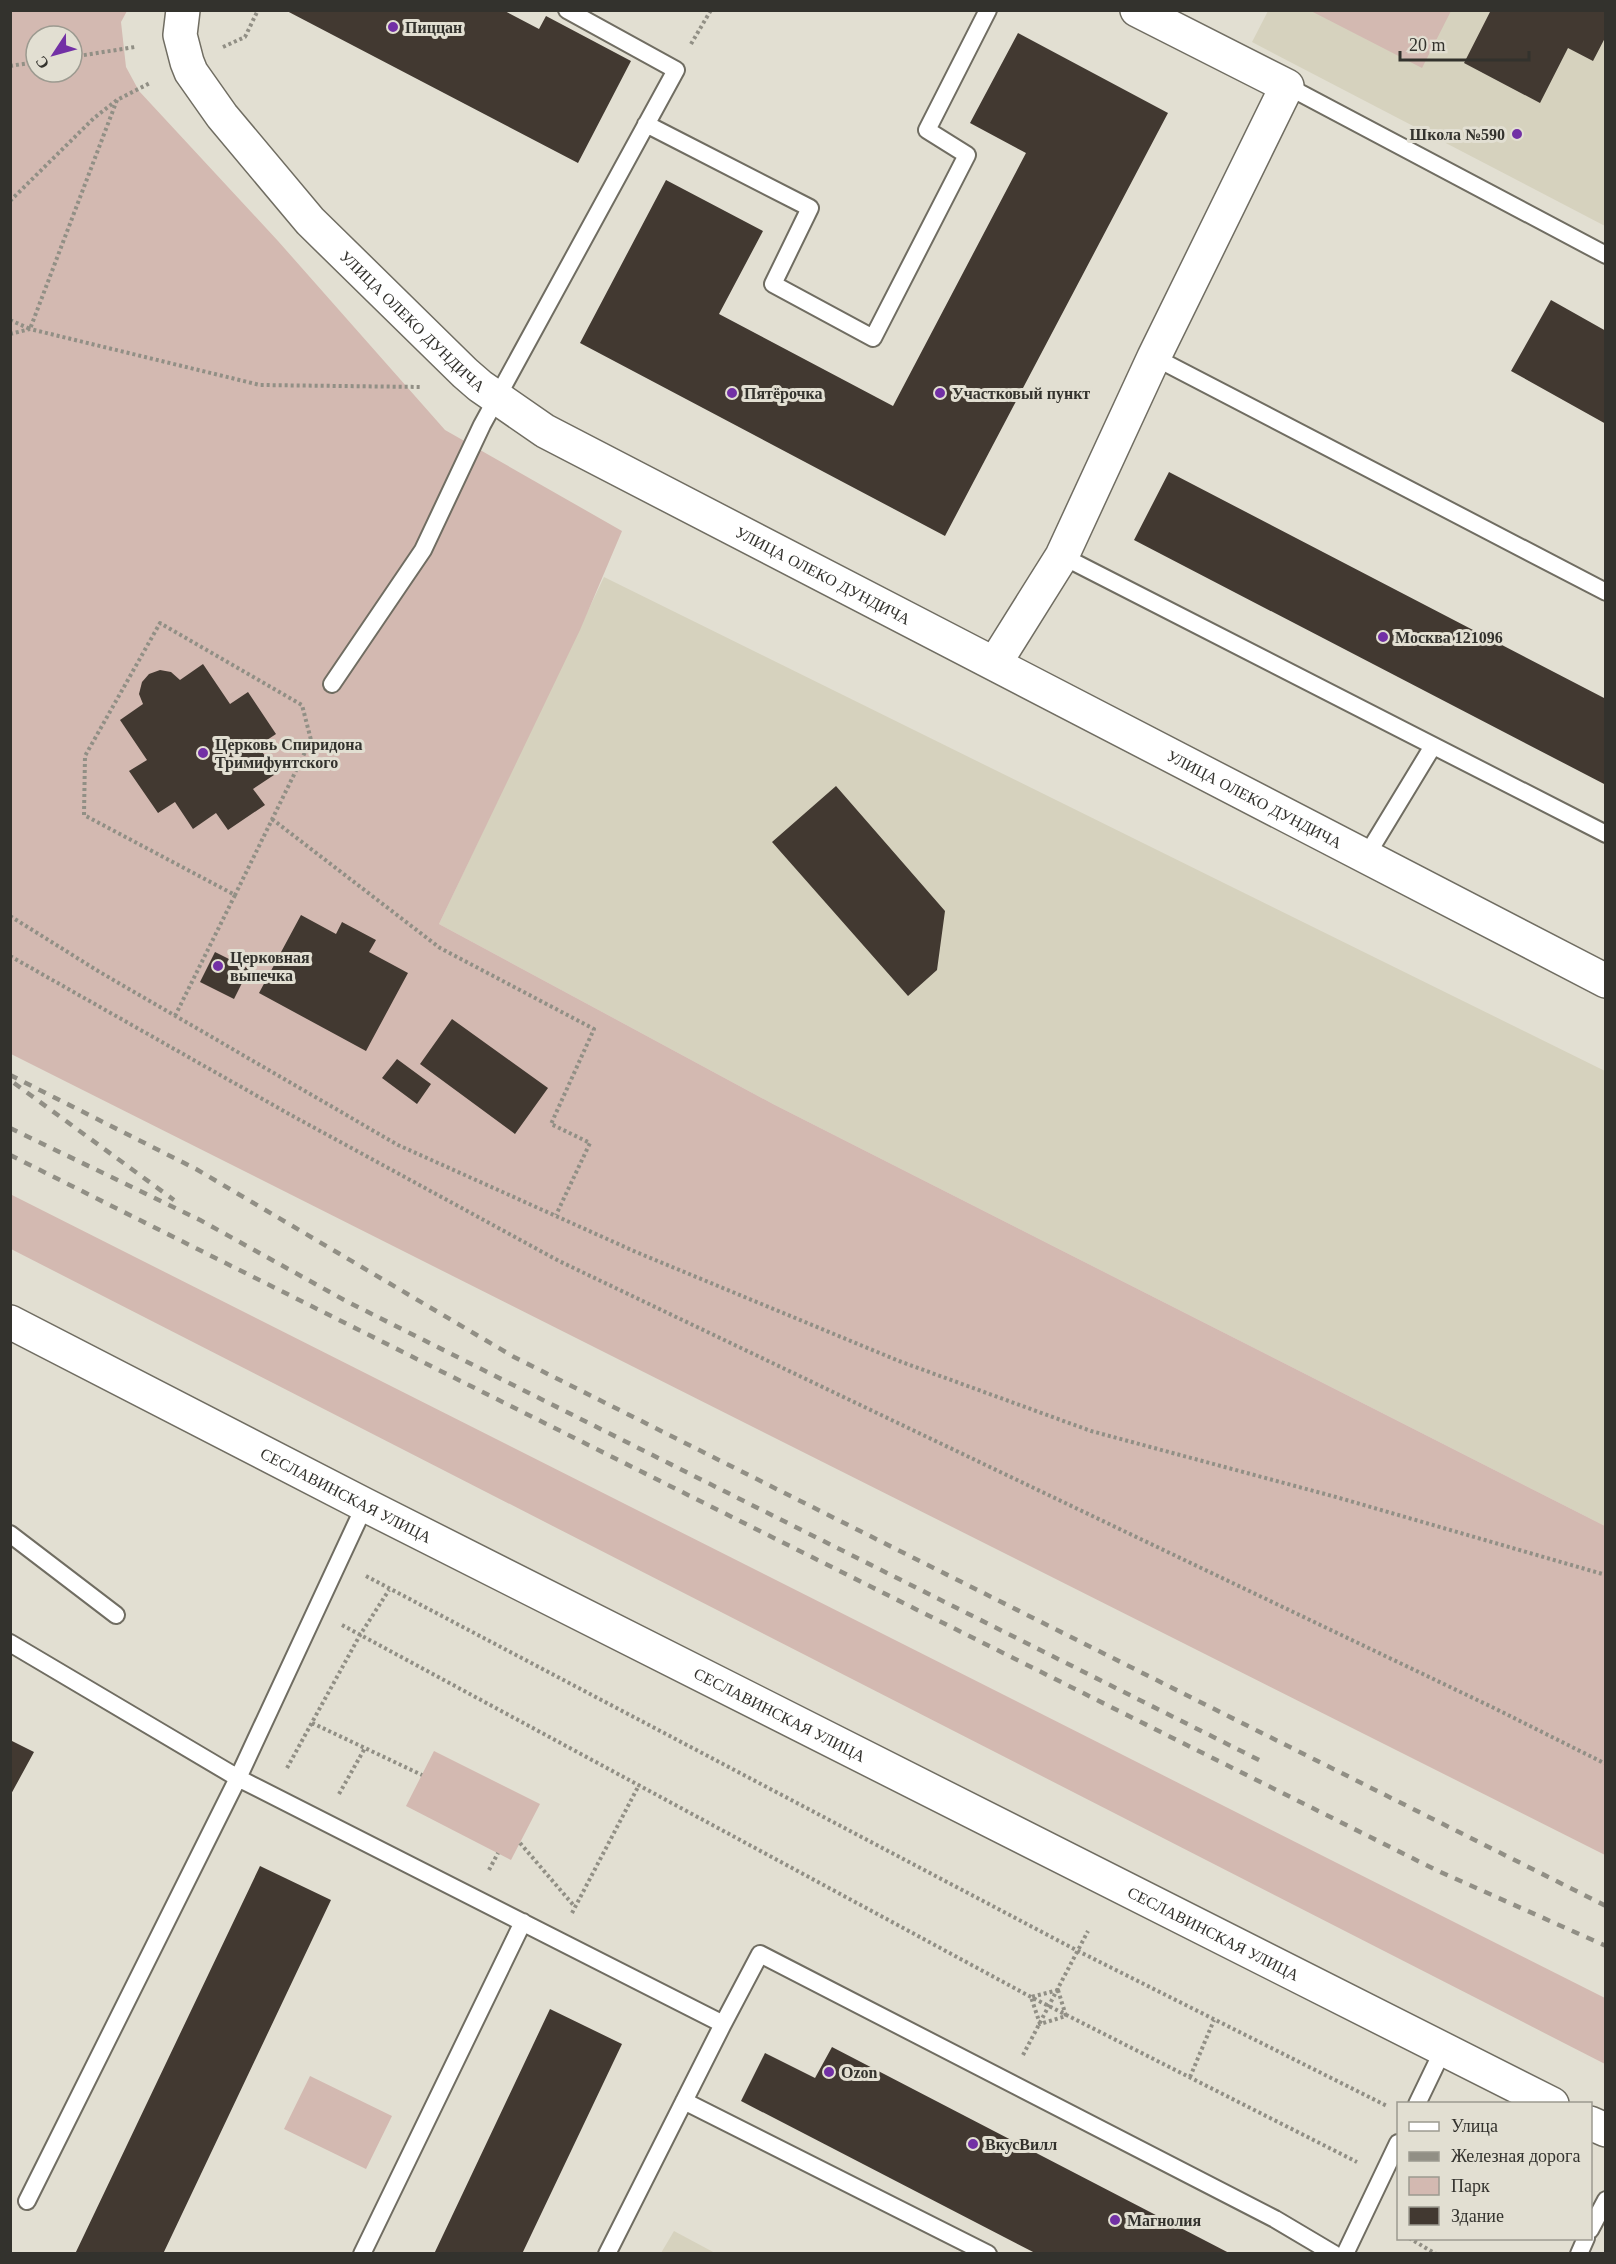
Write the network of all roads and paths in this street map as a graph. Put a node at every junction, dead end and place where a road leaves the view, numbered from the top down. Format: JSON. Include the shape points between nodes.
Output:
{"nodes":[{"id":1,"x":183,"y":10,"type":"edge"},
{"id":2,"x":258,"y":10,"type":"edge"},
{"id":3,"x":567,"y":10,"type":"edge"},
{"id":4,"x":711,"y":10,"type":"edge"},
{"id":5,"x":988,"y":10,"type":"edge"},
{"id":6,"x":1137,"y":10,"type":"edge"},
{"id":7,"x":135,"y":47,"type":"dead end"},
{"id":8,"x":222,"y":47,"type":"dead end"},
{"id":9,"x":84,"y":55,"type":"edge"},
{"id":10,"x":676,"y":70,"type":"junction"},
{"id":11,"x":150,"y":83,"type":"dead end"},
{"id":12,"x":1287,"y":86,"type":"junction"},
{"id":13,"x":117,"y":100,"type":"junction"},
{"id":14,"x":646,"y":124,"type":"junction"},
{"id":15,"x":10,"y":201,"type":"edge"},
{"id":16,"x":1605,"y":255,"type":"edge"},
{"id":17,"x":10,"y":320,"type":"edge"},
{"id":18,"x":30,"y":329,"type":"junction"},
{"id":19,"x":10,"y":334,"type":"edge"},
{"id":20,"x":1154,"y":357,"type":"junction"},
{"id":21,"x":488,"y":391,"type":"junction"},
{"id":22,"x":1062,"y":556,"type":"junction"},
{"id":23,"x":1605,"y":592,"type":"edge"},
{"id":24,"x":995,"y":663,"type":"junction"},
{"id":25,"x":332,"y":684,"type":"dead end"},
{"id":26,"x":1433,"y":746,"type":"junction"},
{"id":27,"x":272,"y":819,"type":"junction"},
{"id":28,"x":1605,"y":834,"type":"edge"},
{"id":29,"x":1365,"y":858,"type":"junction"},
{"id":30,"x":235,"y":894,"type":"junction"},
{"id":31,"x":10,"y":916,"type":"edge"},
{"id":32,"x":10,"y":956,"type":"edge"},
{"id":33,"x":1605,"y":981,"type":"edge"},
{"id":34,"x":175,"y":1016,"type":"junction"},
{"id":35,"x":556,"y":1215,"type":"junction"},
{"id":36,"x":10,"y":1322,"type":"edge"},
{"id":37,"x":365,"y":1505,"type":"junction"},
{"id":38,"x":10,"y":1534,"type":"edge"},
{"id":39,"x":338,"y":1562,"type":"junction"},
{"id":40,"x":1605,"y":1575,"type":"edge"},
{"id":41,"x":389,"y":1589,"type":"junction"},
{"id":42,"x":315,"y":1611,"type":"junction"},
{"id":43,"x":116,"y":1616,"type":"dead end"},
{"id":44,"x":360,"y":1635,"type":"junction"},
{"id":45,"x":10,"y":1643,"type":"edge"},
{"id":46,"x":312,"y":1723,"type":"junction"},
{"id":47,"x":365,"y":1748,"type":"junction"},
{"id":48,"x":1605,"y":1764,"type":"edge"},
{"id":49,"x":422,"y":1776,"type":"dead end"},
{"id":50,"x":238,"y":1778,"type":"junction"},
{"id":51,"x":639,"y":1785,"type":"junction"},
{"id":52,"x":273,"y":1795,"type":"junction"},
{"id":53,"x":325,"y":1821,"type":"junction"},
{"id":54,"x":520,"y":1844,"type":"dead end"},
{"id":55,"x":575,"y":1907,"type":"junction"},
{"id":56,"x":523,"y":1922,"type":"junction"},
{"id":57,"x":1088,"y":1931,"type":"dead end"},
{"id":58,"x":558,"y":1940,"type":"junction"},
{"id":59,"x":1078,"y":1952,"type":"junction"},
{"id":60,"x":1058,"y":1990,"type":"junction"},
{"id":61,"x":1031,"y":1997,"type":"junction"},
{"id":62,"x":1049,"y":2007,"type":"junction"},
{"id":63,"x":1066,"y":2016,"type":"junction"},
{"id":64,"x":1214,"y":2020,"type":"junction"},
{"id":65,"x":723,"y":2024,"type":"junction"},
{"id":66,"x":1040,"y":2024,"type":"junction"},
{"id":67,"x":1443,"y":2050,"type":"junction"},
{"id":68,"x":1190,"y":2077,"type":"junction"},
{"id":69,"x":1008,"y":2082,"type":"junction"},
{"id":70,"x":684,"y":2101,"type":"junction"},
{"id":71,"x":1417,"y":2102,"type":"edge"},
{"id":72,"x":1549,"y":2102,"type":"edge"},
{"id":73,"x":1388,"y":2106,"type":"dead end"},
{"id":74,"x":1397,"y":2145,"type":"edge"},
{"id":75,"x":1383,"y":2175,"type":"junction"},
{"id":76,"x":1605,"y":2200,"type":"edge"},
{"id":77,"x":27,"y":2201,"type":"dead end"},
{"id":78,"x":1592,"y":2226,"type":"edge"},
{"id":79,"x":1413,"y":2240,"type":"edge"},
{"id":80,"x":362,"y":2253,"type":"edge"},
{"id":81,"x":607,"y":2253,"type":"edge"},
{"id":82,"x":988,"y":2253,"type":"edge"},
{"id":83,"x":1334,"y":2253,"type":"edge"},
{"id":84,"x":1345,"y":2253,"type":"edge"},
{"id":85,"x":1436,"y":2253,"type":"edge"}],
"edges":[{"from":1,"to":21,"type":"street","name":"УЛИЦА ОЛЕКО ДУНДИЧА","via":[[180,35],[187,62],[222,116],[310,221]]},
{"from":2,"to":8,"type":"path","via":[[245,37]]},
{"from":3,"to":10,"type":"lane"},
{"from":4,"to":10,"type":"path"},
{"from":5,"to":14,"type":"lane","via":[[927,130],[967,154],[873,338],[772,284],[810,208]]},
{"from":6,"to":12,"type":"street"},
{"from":7,"to":9,"type":"path"},
{"from":10,"to":14,"type":"lane"},
{"from":11,"to":13,"type":"path"},
{"from":12,"to":16,"type":"lane"},
{"from":12,"to":20,"type":"street"},
{"from":13,"to":15,"type":"path"},
{"from":13,"to":18,"type":"path"},
{"from":14,"to":21,"type":"lane"},
{"from":17,"to":18,"type":"path"},
{"from":18,"to":19,"type":"path"},
{"from":18,"to":21,"type":"path","via":[[260,385]]},
{"from":20,"to":22,"type":"street"},
{"from":20,"to":23,"type":"lane"},
{"from":21,"to":24,"type":"street","name":"УЛИЦА ОЛЕКО ДУНДИЧА","via":[[545,431]]},
{"from":21,"to":25,"type":"lane","via":[[423,550]]},
{"from":22,"to":24,"type":"street"},
{"from":22,"to":26,"type":"lane"},
{"from":24,"to":29,"type":"street","name":"УЛИЦА ОЛЕКО ДУНДИЧА"},
{"from":26,"to":28,"type":"lane"},
{"from":26,"to":29,"type":"lane"},
{"from":27,"to":30,"type":"path"},
{"from":27,"to":30,"type":"path","via":[[311,740],[302,705],[160,622],[86,756],[84,815]]},
{"from":27,"to":35,"type":"path","via":[[440,948],[594,1029],[551,1124],[590,1143]]},
{"from":29,"to":33,"type":"street","name":"УЛИЦА ОЛЕКО ДУНДИЧА"},
{"from":30,"to":34,"type":"path"},
{"from":31,"to":34,"type":"path"},
{"from":32,"to":48,"type":"path","via":[[560,1261]]},
{"from":34,"to":35,"type":"path","via":[[398,1145]]},
{"from":35,"to":40,"type":"path","via":[[899,1361],[1091,1431]]},
{"from":36,"to":37,"type":"street","name":"СЕСЛАВИНСКАЯ УЛИЦА"},
{"from":37,"to":39,"type":"lane"},
{"from":37,"to":67,"type":"street","name":"СЕСЛАВИНСКАЯ УЛИЦА"},
{"from":38,"to":43,"type":"lane"},
{"from":39,"to":41,"type":"path"},
{"from":39,"to":42,"type":"lane"},
{"from":41,"to":44,"type":"path"},
{"from":41,"to":59,"type":"path"},
{"from":42,"to":44,"type":"path"},
{"from":42,"to":50,"type":"lane"},
{"from":44,"to":46,"type":"path"},
{"from":44,"to":51,"type":"path"},
{"from":45,"to":50,"type":"lane"},
{"from":46,"to":47,"type":"path"},
{"from":46,"to":52,"type":"path"},
{"from":47,"to":49,"type":"path"},
{"from":47,"to":53,"type":"path"},
{"from":50,"to":52,"type":"lane"},
{"from":50,"to":77,"type":"lane"},
{"from":51,"to":55,"type":"path"},
{"from":51,"to":61,"type":"path"},
{"from":52,"to":53,"type":"lane"},
{"from":53,"to":56,"type":"lane"},
{"from":54,"to":55,"type":"path"},
{"from":55,"to":58,"type":"path"},
{"from":56,"to":58,"type":"lane"},
{"from":56,"to":80,"type":"lane"},
{"from":57,"to":59,"type":"path"},
{"from":58,"to":65,"type":"lane"},
{"from":59,"to":60,"type":"path"},
{"from":59,"to":64,"type":"path"},
{"from":60,"to":61,"type":"path"},
{"from":60,"to":62,"type":"path"},
{"from":60,"to":63,"type":"path"},
{"from":61,"to":62,"type":"path"},
{"from":61,"to":66,"type":"path"},
{"from":62,"to":63,"type":"path"},
{"from":62,"to":66,"type":"path"},
{"from":63,"to":66,"type":"path"},
{"from":63,"to":68,"type":"path"},
{"from":64,"to":68,"type":"path"},
{"from":64,"to":73,"type":"path"},
{"from":65,"to":69,"type":"lane","via":[[760,1954]]},
{"from":65,"to":70,"type":"lane"},
{"from":66,"to":69,"type":"path"},
{"from":67,"to":71,"type":"lane"},
{"from":67,"to":72,"type":"street","name":"СЕСЛАВИНСКАЯ УЛИЦА"},
{"from":68,"to":75,"type":"path"},
{"from":69,"to":83,"type":"lane"},
{"from":70,"to":81,"type":"lane"},
{"from":70,"to":82,"type":"lane"},
{"from":74,"to":75,"type":"lane"},
{"from":75,"to":84,"type":"lane"},
{"from":76,"to":78,"type":"lane"},
{"from":79,"to":85,"type":"path"}]}
